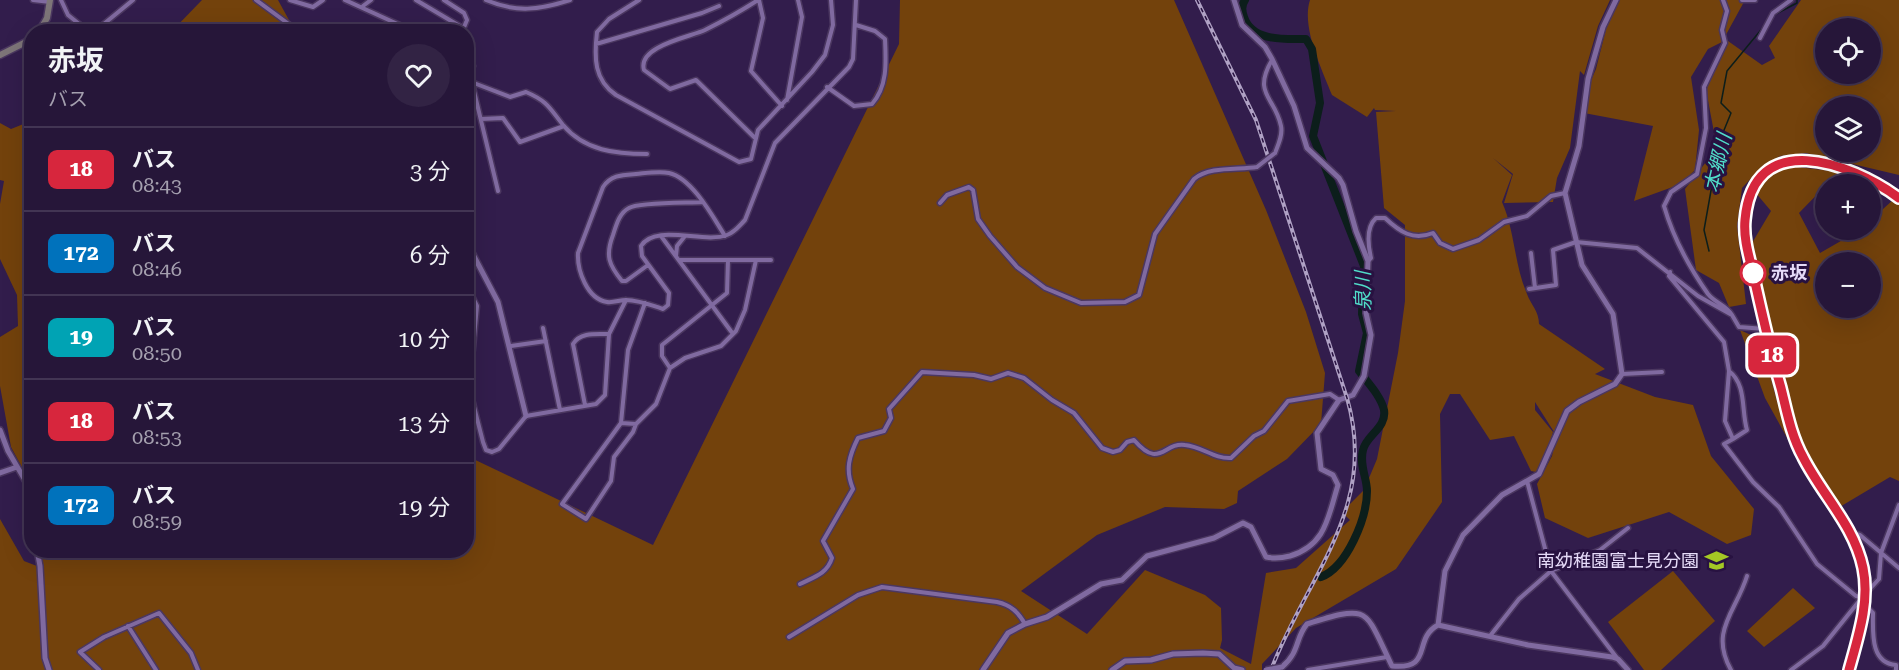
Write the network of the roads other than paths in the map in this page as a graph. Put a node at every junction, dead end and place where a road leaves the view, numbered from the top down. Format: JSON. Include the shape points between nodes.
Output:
{"nodes":[{"id":1,"x":33,"y":0,"type":"edge"},
{"id":2,"x":61,"y":0,"type":"edge"},
{"id":3,"x":133,"y":0,"type":"edge"},
{"id":4,"x":256,"y":0,"type":"edge"},
{"id":5,"x":290,"y":0,"type":"edge"},
{"id":6,"x":323,"y":0,"type":"edge"},
{"id":7,"x":345,"y":0,"type":"edge"},
{"id":8,"x":371,"y":0,"type":"edge"},
{"id":9,"x":416,"y":0,"type":"edge"},
{"id":10,"x":444,"y":0,"type":"edge"},
{"id":11,"x":486,"y":0,"type":"edge"},
{"id":12,"x":570,"y":0,"type":"edge"},
{"id":13,"x":639,"y":0,"type":"edge"},
{"id":14,"x":758,"y":0,"type":"edge"},
{"id":15,"x":798,"y":0,"type":"edge"},
{"id":16,"x":831,"y":0,"type":"edge"},
{"id":17,"x":856,"y":0,"type":"edge"},
{"id":18,"x":1234,"y":0,"type":"edge"},
{"id":19,"x":1616,"y":0,"type":"edge"},
{"id":20,"x":1723,"y":0,"type":"edge"},
{"id":21,"x":1742,"y":0,"type":"edge"},
{"id":22,"x":1755,"y":0,"type":"edge"},
{"id":23,"x":1791,"y":0,"type":"edge"},
{"id":24,"x":52,"y":1,"type":"edge"},
{"id":25,"x":632,"y":1,"type":"edge"},
{"id":26,"x":363,"y":6,"type":"junction"},
{"id":27,"x":719,"y":6,"type":"dead end"},
{"id":28,"x":44,"y":24,"type":"edge"},
{"id":29,"x":79,"y":24,"type":"edge"},
{"id":30,"x":104,"y":24,"type":"edge"},
{"id":31,"x":289,"y":24,"type":"edge"},
{"id":32,"x":399,"y":24,"type":"edge"},
{"id":33,"x":454,"y":24,"type":"edge"},
{"id":34,"x":465,"y":24,"type":"edge"},
{"id":35,"x":856,"y":25,"type":"junction"},
{"id":36,"x":1760,"y":38,"type":"dead end"},
{"id":37,"x":24,"y":43,"type":"edge"},
{"id":38,"x":596,"y":44,"type":"junction"},
{"id":39,"x":0,"y":55,"type":"edge"},
{"id":40,"x":1272,"y":59,"type":"junction"},
{"id":41,"x":474,"y":84,"type":"edge"},
{"id":42,"x":827,"y":87,"type":"junction"},
{"id":43,"x":474,"y":91,"type":"edge"},
{"id":44,"x":787,"y":100,"type":"junction"},
{"id":45,"x":782,"y":106,"type":"junction"},
{"id":46,"x":481,"y":119,"type":"junction"},
{"id":47,"x":564,"y":126,"type":"junction"},
{"id":48,"x":754,"y":138,"type":"junction"},
{"id":49,"x":648,"y":154,"type":"dead end"},
{"id":50,"x":498,"y":192,"type":"dead end"},
{"id":51,"x":1565,"y":193,"type":"junction"},
{"id":52,"x":1899,"y":198,"type":"edge"},
{"id":53,"x":704,"y":202,"type":"junction"},
{"id":54,"x":940,"y":203,"type":"dead end"},
{"id":55,"x":661,"y":236,"type":"junction"},
{"id":56,"x":685,"y":236,"type":"junction"},
{"id":57,"x":725,"y":236,"type":"junction"},
{"id":58,"x":1576,"y":242,"type":"junction"},
{"id":59,"x":1531,"y":253,"type":"dead end"},
{"id":60,"x":474,"y":255,"type":"edge"},
{"id":61,"x":677,"y":258,"type":"junction"},
{"id":62,"x":728,"y":260,"type":"junction"},
{"id":63,"x":756,"y":260,"type":"junction"},
{"id":64,"x":771,"y":260,"type":"dead end"},
{"id":65,"x":1368,"y":261,"type":"junction"},
{"id":66,"x":648,"y":264,"type":"junction"},
{"id":67,"x":1670,"y":272,"type":"junction"},
{"id":68,"x":1535,"y":288,"type":"junction"},
{"id":69,"x":1528,"y":289,"type":"dead end"},
{"id":70,"x":474,"y":300,"type":"edge"},
{"id":71,"x":626,"y":300,"type":"junction"},
{"id":72,"x":645,"y":303,"type":"junction"},
{"id":73,"x":710,"y":305,"type":"junction"},
{"id":74,"x":1732,"y":315,"type":"junction"},
{"id":75,"x":543,"y":327,"type":"dead end"},
{"id":76,"x":1765,"y":329,"type":"junction"},
{"id":77,"x":609,"y":334,"type":"junction"},
{"id":78,"x":733,"y":334,"type":"junction"},
{"id":79,"x":474,"y":337,"type":"edge"},
{"id":80,"x":546,"y":341,"type":"junction"},
{"id":81,"x":511,"y":346,"type":"junction"},
{"id":82,"x":670,"y":368,"type":"junction"},
{"id":83,"x":1729,"y":371,"type":"junction"},
{"id":84,"x":1662,"y":372,"type":"dead end"},
{"id":85,"x":1622,"y":374,"type":"junction"},
{"id":86,"x":1339,"y":400,"type":"junction"},
{"id":87,"x":474,"y":405,"type":"edge"},
{"id":88,"x":585,"y":405,"type":"junction"},
{"id":89,"x":560,"y":410,"type":"junction"},
{"id":90,"x":526,"y":416,"type":"junction"},
{"id":91,"x":621,"y":423,"type":"junction"},
{"id":92,"x":636,"y":424,"type":"junction"},
{"id":93,"x":0,"y":430,"type":"edge"},
{"id":94,"x":1733,"y":439,"type":"junction"},
{"id":95,"x":16,"y":467,"type":"junction"},
{"id":96,"x":0,"y":473,"type":"edge"},
{"id":97,"x":24,"y":480,"type":"edge"},
{"id":98,"x":1527,"y":481,"type":"junction"},
{"id":99,"x":1899,"y":505,"type":"edge"},
{"id":100,"x":1899,"y":514,"type":"edge"},
{"id":101,"x":1893,"y":521,"type":"junction"},
{"id":102,"x":1628,"y":528,"type":"dead end"},
{"id":103,"x":1852,"y":533,"type":"junction"},
{"id":104,"x":1881,"y":553,"type":"junction"},
{"id":105,"x":38,"y":558,"type":"edge"},
{"id":106,"x":1899,"y":568,"type":"edge"},
{"id":107,"x":1551,"y":571,"type":"junction"},
{"id":108,"x":1746,"y":576,"type":"dead end"},
{"id":109,"x":800,"y":584,"type":"dead end"},
{"id":110,"x":1865,"y":599,"type":"junction"},
{"id":111,"x":1025,"y":624,"type":"junction"},
{"id":112,"x":1438,"y":625,"type":"junction"},
{"id":113,"x":128,"y":626,"type":"junction"},
{"id":114,"x":1490,"y":636,"type":"junction"},
{"id":115,"x":789,"y":637,"type":"dead end"},
{"id":116,"x":1387,"y":657,"type":"junction"},
{"id":117,"x":1618,"y":659,"type":"junction"},
{"id":118,"x":1355,"y":662,"type":"junction"},
{"id":119,"x":1393,"y":668,"type":"edge"},
{"id":120,"x":49,"y":670,"type":"edge"},
{"id":121,"x":99,"y":670,"type":"edge"},
{"id":122,"x":156,"y":670,"type":"edge"},
{"id":123,"x":198,"y":670,"type":"edge"},
{"id":124,"x":983,"y":670,"type":"edge"},
{"id":125,"x":1112,"y":670,"type":"edge"},
{"id":126,"x":1242,"y":670,"type":"edge"},
{"id":127,"x":1266,"y":670,"type":"edge"},
{"id":128,"x":1308,"y":670,"type":"edge"},
{"id":129,"x":1355,"y":670,"type":"edge"},
{"id":130,"x":1628,"y":670,"type":"edge"},
{"id":131,"x":1731,"y":670,"type":"edge"},
{"id":132,"x":1791,"y":670,"type":"edge"},
{"id":133,"x":1849,"y":670,"type":"edge"},
{"id":134,"x":1896,"y":670,"type":"edge"}],
"edges":[{"from":1,"to":24,"type":"street"},
{"from":2,"to":29,"type":"street","via":[[68,15]]},
{"from":3,"to":30,"type":"street"},
{"from":4,"to":31,"type":"street"},
{"from":5,"to":6,"type":"street","via":[[312,8]]},
{"from":7,"to":26,"type":"street"},
{"from":8,"to":26,"type":"street"},
{"from":9,"to":33,"type":"street"},
{"from":10,"to":34,"type":"street","via":[[464,13]]},
{"from":11,"to":12,"type":"street","via":[[513,10]]},
{"from":13,"to":25,"type":"street"},
{"from":14,"to":45,"type":"street","via":[[763,18],[752,71]]},
{"from":14,"to":48,"type":"street","via":[[703,31],[663,44],[642,66],[670,89],[696,80]]},
{"from":15,"to":44,"type":"street","via":[[802,17]]},
{"from":16,"to":44,"type":"street","via":[[833,25],[825,55]]},
{"from":17,"to":35,"type":"street"},
{"from":18,"to":40,"type":"street","via":[[1242,25]]},
{"from":19,"to":51,"type":"street","via":[[1603,27],[1588,80],[1579,146]]},
{"from":20,"to":74,"type":"street","via":[[1727,11],[1722,30],[1725,44],[1704,87],[1706,128],[1697,174],[1671,192],[1664,206],[1679,247],[1710,296]]},
{"from":21,"to":22,"type":"street"},
{"from":23,"to":36,"type":"street","via":[[1773,13]]},
{"from":24,"to":28,"type":"main road"},
{"from":25,"to":38,"type":"street","via":[[601,27]]},
{"from":26,"to":32,"type":"street"},
{"from":27,"to":38,"type":"street"},
{"from":35,"to":42,"type":"street","via":[[853,59]]},
{"from":35,"to":42,"type":"street","via":[[885,39],[886,69],[878,97],[872,104],[854,106]]},
{"from":37,"to":39,"type":"main road"},
{"from":38,"to":48,"type":"street","via":[[599,80],[616,95],[739,162],[751,159]]},
{"from":40,"to":54,"type":"street","bridge":true,"via":[[1263,79],[1267,100],[1281,126],[1275,153],[1257,167],[1214,171],[1194,179],[1155,234],[1139,295],[1125,302],[1081,303],[1045,288],[1017,267],[990,236],[978,219],[969,187],[947,195]]},
{"from":40,"to":65,"type":"street","via":[[1294,106],[1307,148],[1340,178]]},
{"from":41,"to":47,"type":"street","via":[[510,97],[526,92],[542,99]]},
{"from":42,"to":57,"type":"street","via":[[776,143],[745,220]]},
{"from":43,"to":46,"type":"street"},
{"from":44,"to":45,"type":"street"},
{"from":45,"to":48,"type":"street"},
{"from":46,"to":47,"type":"street","via":[[503,118],[520,142]]},
{"from":46,"to":50,"type":"street"},
{"from":47,"to":49,"type":"street","via":[[602,151]]},
{"from":51,"to":58,"type":"street"},
{"from":51,"to":65,"type":"street","via":[[1551,196],[1527,216],[1504,222],[1479,240],[1453,249],[1440,243],[1433,233],[1409,235],[1385,218],[1376,218],[1371,223]]},
{"from":52,"to":76,"type":"highway","via":[[1863,175],[1811,161],[1786,160],[1760,176],[1749,198],[1745,235]]},
{"from":53,"to":57,"type":"street"},
{"from":53,"to":66,"type":"street","via":[[635,206],[625,211],[618,219],[608,250],[609,263],[622,282]]},
{"from":53,"to":71,"type":"street","via":[[671,174],[623,174],[607,182],[577,264],[594,295],[605,302]]},
{"from":55,"to":56,"type":"street"},
{"from":55,"to":61,"type":"street"},
{"from":55,"to":66,"type":"street","via":[[647,238],[641,246]]},
{"from":56,"to":57,"type":"street"},
{"from":56,"to":61,"type":"street","via":[[677,246]]},
{"from":58,"to":67,"type":"street","via":[[1637,248]]},
{"from":58,"to":68,"type":"street","via":[[1553,250],[1556,285]]},
{"from":58,"to":85,"type":"street","via":[[1582,265],[1613,314]]},
{"from":59,"to":68,"type":"street"},
{"from":60,"to":81,"type":"street","via":[[490,282]]},
{"from":61,"to":62,"type":"street"},
{"from":61,"to":73,"type":"street"},
{"from":62,"to":63,"type":"street"},
{"from":62,"to":73,"type":"street","via":[[727,293]]},
{"from":63,"to":64,"type":"street"},
{"from":63,"to":78,"type":"street","via":[[745,310]]},
{"from":65,"to":86,"type":"street","via":[[1366,314],[1371,335],[1364,376],[1353,394]]},
{"from":66,"to":72,"type":"street","via":[[670,299],[663,309]]},
{"from":67,"to":74,"type":"street","via":[[1698,296]]},
{"from":67,"to":83,"type":"street","via":[[1669,276],[1724,342]]},
{"from":68,"to":69,"type":"street"},
{"from":70,"to":79,"type":"street"},
{"from":71,"to":72,"type":"street"},
{"from":71,"to":77,"type":"street"},
{"from":72,"to":91,"type":"street","via":[[628,350]]},
{"from":73,"to":78,"type":"street"},
{"from":73,"to":82,"type":"street","via":[[662,345],[662,356]]},
{"from":74,"to":76,"type":"street","via":[[1739,327]]},
{"from":75,"to":80,"type":"street"},
{"from":76,"to":103,"type":"highway","via":[[1797,446]]},
{"from":77,"to":88,"type":"street","via":[[605,395],[596,404]]},
{"from":77,"to":88,"type":"street","via":[[582,335],[573,344]]},
{"from":78,"to":82,"type":"street","via":[[721,345]]},
{"from":80,"to":81,"type":"street"},
{"from":80,"to":89,"type":"street"},
{"from":81,"to":90,"type":"street"},
{"from":82,"to":92,"type":"street","via":[[656,404]]},
{"from":83,"to":94,"type":"street","via":[[1725,421]]},
{"from":83,"to":94,"type":"street","via":[[1742,388],[1742,414],[1747,430]]},
{"from":84,"to":85,"type":"street"},
{"from":85,"to":98,"type":"street","via":[[1615,384],[1567,411],[1543,469]]},
{"from":86,"to":109,"type":"street","via":[[1330,394],[1288,401],[1264,431],[1231,458],[1212,456],[1184,444],[1154,454],[1143,451],[1134,440],[1113,452],[1096,443],[1074,412],[1024,378],[1008,374],[991,379],[922,372],[888,409],[891,418],[884,431],[858,438],[849,455],[846,474],[853,489],[823,541],[832,558],[830,565],[824,573]]},
{"from":86,"to":111,"type":"street","via":[[1317,433],[1321,469],[1333,475],[1338,484],[1311,548],[1281,558],[1266,557],[1251,527],[1237,524],[1214,538],[1147,556],[1122,580],[1101,584],[1047,617]]},
{"from":87,"to":90,"type":"street","via":[[486,450],[492,453],[500,449]]},
{"from":88,"to":89,"type":"street"},
{"from":89,"to":90,"type":"street"},
{"from":91,"to":92,"type":"street"},
{"from":91,"to":92,"type":"street","via":[[562,504],[586,519],[611,481],[614,457]]},
{"from":93,"to":95,"type":"street"},
{"from":94,"to":110,"type":"street","via":[[1724,444],[1753,482],[1779,507],[1817,564]]},
{"from":95,"to":96,"type":"street"},
{"from":95,"to":97,"type":"street"},
{"from":98,"to":107,"type":"street"},
{"from":98,"to":112,"type":"street","via":[[1502,495],[1463,535],[1445,571]]},
{"from":99,"to":101,"type":"street"},
{"from":100,"to":101,"type":"street"},
{"from":101,"to":104,"type":"street"},
{"from":102,"to":107,"type":"street","via":[[1600,550]]},
{"from":103,"to":104,"type":"street"},
{"from":103,"to":110,"type":"highway","via":[[1863,567]]},
{"from":104,"to":106,"type":"street"},
{"from":104,"to":110,"type":"street","via":[[1879,579]]},
{"from":105,"to":120,"type":"street"},
{"from":107,"to":114,"type":"street","via":[[1519,599]]},
{"from":107,"to":117,"type":"street"},
{"from":108,"to":131,"type":"street","via":[[1725,631],[1722,651]]},
{"from":110,"to":132,"type":"street","via":[[1860,600],[1823,646]]},
{"from":110,"to":133,"type":"highway"},
{"from":110,"to":134,"type":"street","via":[[1873,613],[1875,650],[1885,662],[1896,665]]},
{"from":111,"to":115,"type":"street","via":[[1007,604],[882,587],[858,595]]},
{"from":111,"to":124,"type":"street","via":[[1008,633]]},
{"from":112,"to":114,"type":"street"},
{"from":112,"to":119,"type":"street","via":[[1428,633],[1414,664]]},
{"from":113,"to":121,"type":"street","via":[[80,652]]},
{"from":113,"to":122,"type":"street"},
{"from":113,"to":123,"type":"street","via":[[159,613],[191,653]]},
{"from":114,"to":117,"type":"street"},
{"from":116,"to":118,"type":"street"},
{"from":116,"to":119,"type":"street"},
{"from":116,"to":127,"type":"street","bridge":true,"via":[[1365,616],[1353,612],[1307,624],[1290,660],[1282,667]]},
{"from":117,"to":130,"type":"street"},
{"from":118,"to":128,"type":"street"},
{"from":118,"to":129,"type":"street"},
{"from":125,"to":126,"type":"street","via":[[1125,662],[1203,653],[1219,654]]}]}
